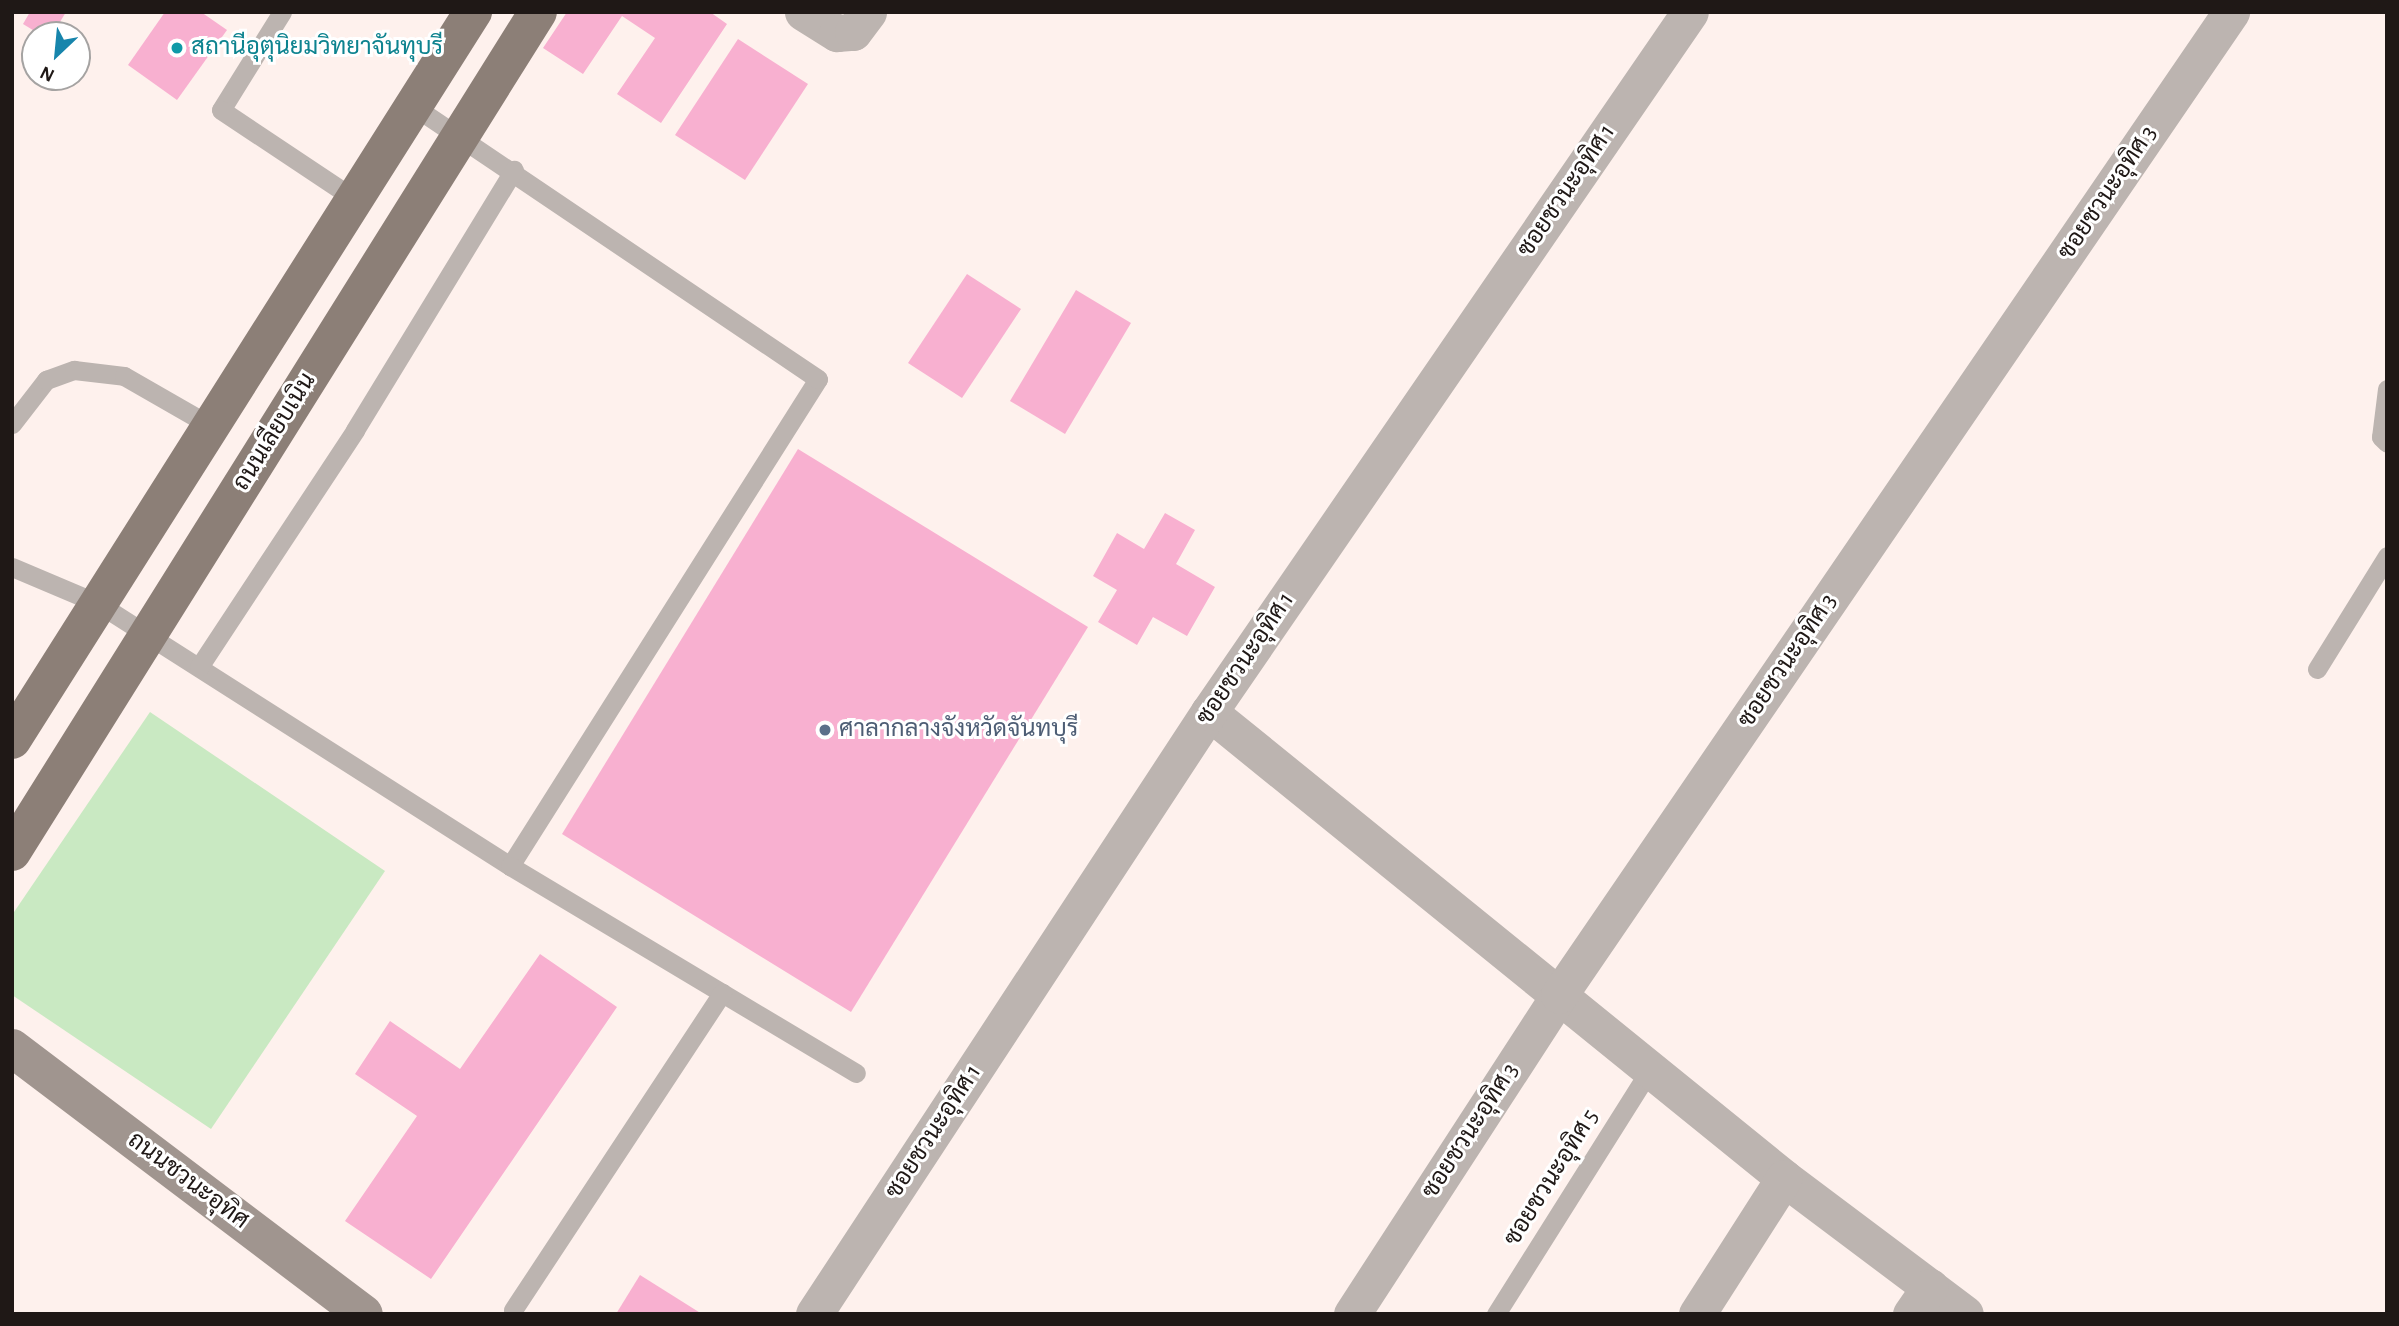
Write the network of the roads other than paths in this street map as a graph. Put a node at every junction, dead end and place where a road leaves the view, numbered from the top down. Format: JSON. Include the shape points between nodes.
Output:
{"nodes":[{"id":1,"x":282,"y":12,"type":"edge"},
{"id":2,"x":473,"y":12,"type":"edge"},
{"id":3,"x":538,"y":12,"type":"edge"},
{"id":4,"x":803,"y":12,"type":"edge"},
{"id":5,"x":868,"y":12,"type":"edge"},
{"id":6,"x":1690,"y":12,"type":"edge"},
{"id":7,"x":2231,"y":12,"type":"edge"},
{"id":8,"x":414,"y":106,"type":"junction"},
{"id":9,"x":461,"y":133,"type":"junction"},
{"id":10,"x":514,"y":170,"type":"junction"},
{"id":11,"x":353,"y":198,"type":"junction"},
{"id":12,"x":2387,"y":389,"type":"edge"},
{"id":13,"x":12,"y":424,"type":"edge"},
{"id":14,"x":211,"y":426,"type":"junction"},
{"id":15,"x":2387,"y":443,"type":"edge"},
{"id":16,"x":2387,"y":556,"type":"edge"},
{"id":17,"x":12,"y":567,"type":"edge"},
{"id":18,"x":99,"y":604,"type":"junction"},
{"id":19,"x":148,"y":634,"type":"junction"},
{"id":20,"x":199,"y":667,"type":"junction"},
{"id":21,"x":2317,"y":669,"type":"dead end"},
{"id":22,"x":1209,"y":712,"type":"junction"},
{"id":23,"x":12,"y":740,"type":"edge"},
{"id":24,"x":12,"y":852,"type":"edge"},
{"id":25,"x":510,"y":866,"type":"junction"},
{"id":26,"x":722,"y":993,"type":"junction"},
{"id":27,"x":1559,"y":995,"type":"junction"},
{"id":28,"x":12,"y":1048,"type":"edge"},
{"id":29,"x":1650,"y":1069,"type":"junction"},
{"id":30,"x":856,"y":1073,"type":"dead end"},
{"id":31,"x":1784,"y":1178,"type":"junction"},
{"id":32,"x":1920,"y":1300,"type":"edge"},
{"id":33,"x":513,"y":1310,"type":"dead end"},
{"id":34,"x":364,"y":1314,"type":"edge"},
{"id":35,"x":814,"y":1314,"type":"edge"},
{"id":36,"x":1352,"y":1314,"type":"edge"},
{"id":37,"x":1496,"y":1314,"type":"edge"},
{"id":38,"x":1697,"y":1314,"type":"edge"},
{"id":39,"x":1965,"y":1314,"type":"edge"}],
"edges":[{"from":1,"to":11,"type":"lane","via":[[221,110]]},
{"from":2,"to":8,"type":"main road"},
{"from":3,"to":9,"type":"main road","name":"ถนนเลียบเนิน"},
{"from":4,"to":5,"type":"street","via":[[837,33],[853,32]]},
{"from":6,"to":22,"type":"street","name":"ซอยชวนะอุทิศ 1"},
{"from":7,"to":27,"type":"street","name":"ซอยชวนะอุทิศ 3"},
{"from":8,"to":9,"type":"lane"},
{"from":8,"to":11,"type":"main road"},
{"from":9,"to":10,"type":"lane"},
{"from":9,"to":19,"type":"main road","name":"ถนนเลียบเนิน"},
{"from":10,"to":20,"type":"lane","via":[[355,430]]},
{"from":10,"to":25,"type":"lane","via":[[818,379]]},
{"from":11,"to":14,"type":"main road"},
{"from":12,"to":15,"type":"lane","via":[[2381,437]]},
{"from":13,"to":14,"type":"lane","via":[[46,380],[74,370],[124,376]]},
{"from":14,"to":18,"type":"main road"},
{"from":16,"to":21,"type":"lane"},
{"from":17,"to":18,"type":"lane"},
{"from":18,"to":19,"type":"lane"},
{"from":18,"to":23,"type":"main road"},
{"from":19,"to":20,"type":"lane"},
{"from":19,"to":24,"type":"main road","name":"ถนนเลียบเนิน"},
{"from":20,"to":25,"type":"lane"},
{"from":22,"to":27,"type":"street"},
{"from":22,"to":35,"type":"street","name":"ซอยชวนะอุทิศ 1"},
{"from":25,"to":26,"type":"lane"},
{"from":26,"to":30,"type":"lane"},
{"from":26,"to":33,"type":"lane"},
{"from":27,"to":29,"type":"street"},
{"from":27,"to":36,"type":"street","name":"ซอยชวนะอุทิศ 3"},
{"from":28,"to":34,"type":"street","name":"ถนนชวนะอุทิศ"},
{"from":29,"to":31,"type":"street"},
{"from":29,"to":37,"type":"lane","name":"ซอยชวนะอุทิศ 5"},
{"from":31,"to":32,"type":"street"},
{"from":31,"to":38,"type":"street"},
{"from":32,"to":39,"type":"street"}]}
